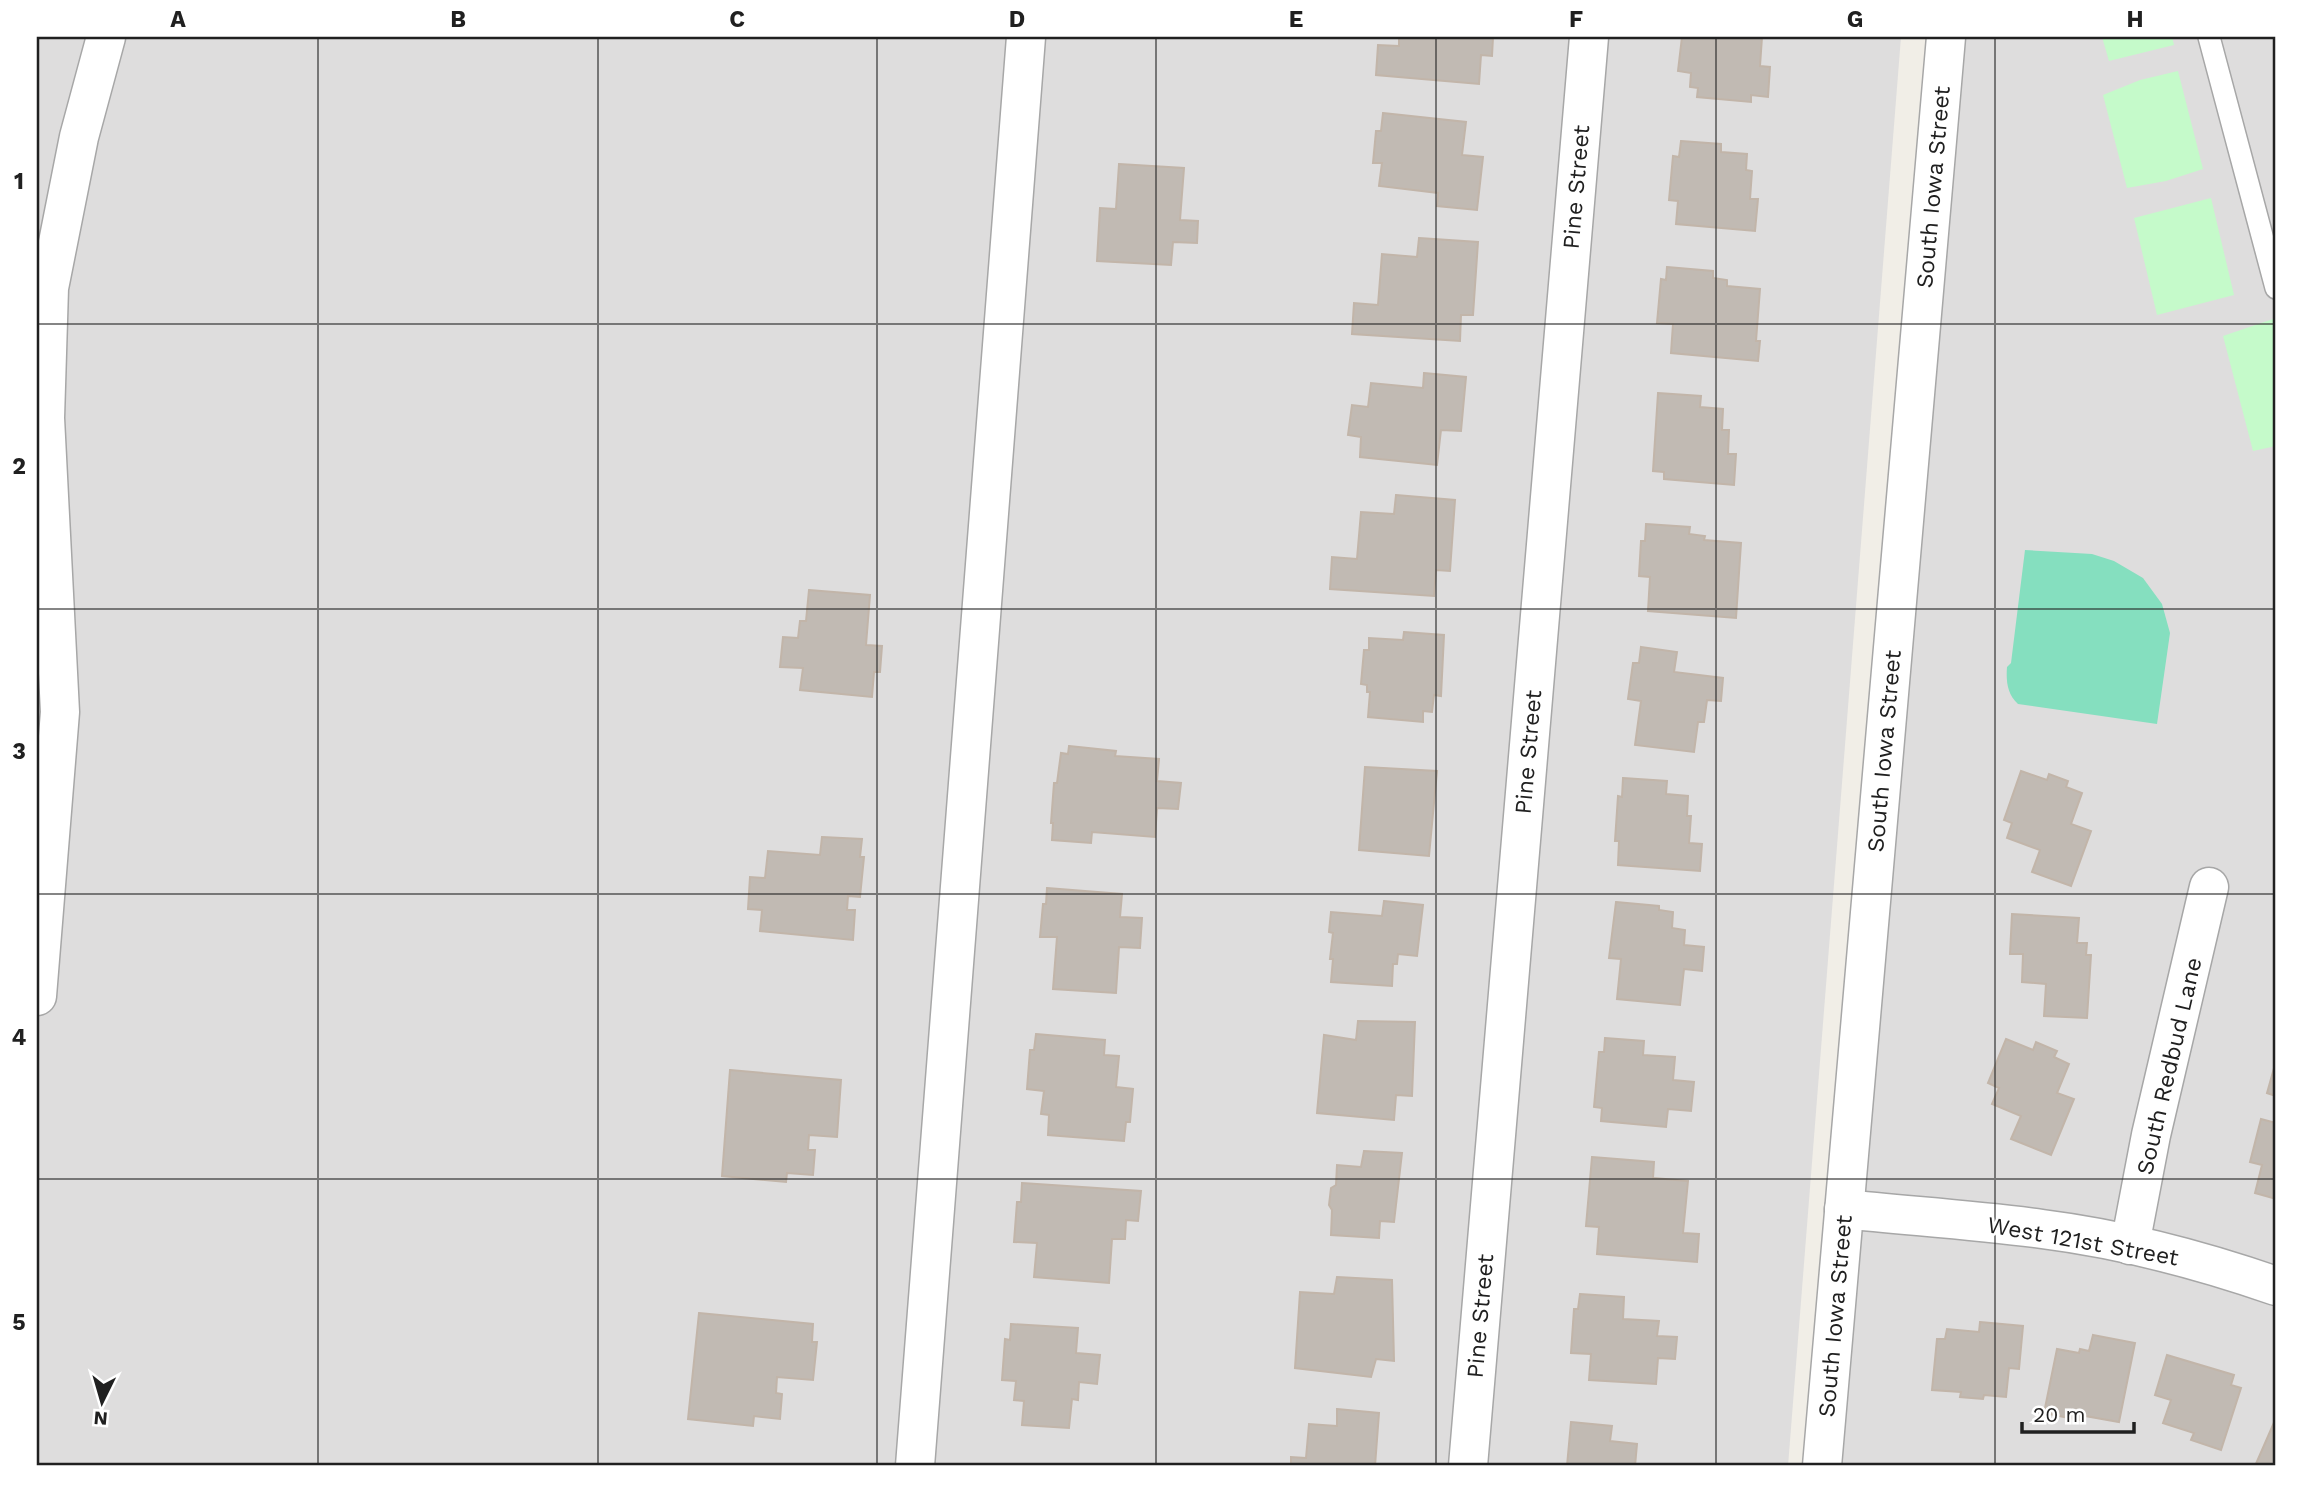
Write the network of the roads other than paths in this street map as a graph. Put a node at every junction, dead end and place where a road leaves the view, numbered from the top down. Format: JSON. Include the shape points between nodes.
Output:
{"nodes":[{"id":1,"x":106,"y":37,"type":"edge"},
{"id":2,"x":1026,"y":37,"type":"edge"},
{"id":3,"x":1588,"y":37,"type":"edge"},
{"id":4,"x":1946,"y":37,"type":"edge"},
{"id":5,"x":2209,"y":37,"type":"edge"},
{"id":6,"x":2276,"y":288,"type":"edge"},
{"id":7,"x":43,"y":515,"type":"edge"},
{"id":8,"x":2209,"y":887,"type":"dead end"},
{"id":9,"x":37,"y":996,"type":"edge"},
{"id":10,"x":1844,"y":1209,"type":"junction"},
{"id":11,"x":2130,"y":1245,"type":"junction"},
{"id":12,"x":2276,"y":1286,"type":"edge"},
{"id":13,"x":915,"y":1466,"type":"edge"},
{"id":14,"x":1468,"y":1466,"type":"edge"},
{"id":15,"x":1822,"y":1466,"type":"edge"}],
"edges":[{"from":1,"to":7,"type":"street","via":[[79,137],[49,288]]},
{"from":2,"to":13,"type":"street"},
{"from":3,"to":14,"type":"street","name":"Pine Street"},
{"from":4,"to":10,"type":"street","name":"South Iowa Street"},
{"from":5,"to":6,"type":"lane"},
{"from":7,"to":9,"type":"street","via":[[60,712]]},
{"from":8,"to":11,"type":"street","name":"South Redbud Lane"},
{"from":10,"to":11,"type":"street","name":"West 121st Street","via":[[2043,1229]]},
{"from":10,"to":15,"type":"street","name":"South Iowa Street"},
{"from":11,"to":12,"type":"street","name":"West 121st Street"}]}
